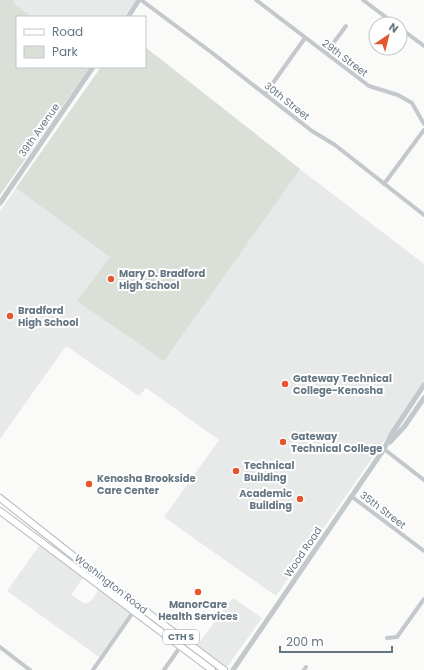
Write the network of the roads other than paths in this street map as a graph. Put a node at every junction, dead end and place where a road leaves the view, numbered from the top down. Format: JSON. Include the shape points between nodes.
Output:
{"nodes":[{"id":1,"x":140,"y":0,"type":"edge"},
{"id":2,"x":256,"y":0,"type":"edge"},
{"id":3,"x":363,"y":0,"type":"edge"},
{"id":4,"x":129,"y":16,"type":"edge"},
{"id":5,"x":384,"y":16,"type":"edge"},
{"id":6,"x":346,"y":26,"type":"dead end"},
{"id":7,"x":408,"y":34,"type":"edge"},
{"id":8,"x":305,"y":38,"type":"junction"},
{"id":9,"x":424,"y":46,"type":"edge"},
{"id":10,"x":326,"y":53,"type":"junction"},
{"id":11,"x":92,"y":68,"type":"edge"},
{"id":12,"x":265,"y":94,"type":"junction"},
{"id":13,"x":424,"y":124,"type":"edge"},
{"id":14,"x":424,"y":130,"type":"edge"},
{"id":15,"x":384,"y":184,"type":"junction"},
{"id":16,"x":0,"y":202,"type":"edge"},
{"id":17,"x":424,"y":215,"type":"edge"},
{"id":18,"x":424,"y":385,"type":"edge"},
{"id":19,"x":424,"y":398,"type":"edge"},
{"id":20,"x":387,"y":444,"type":"junction"},
{"id":21,"x":384,"y":449,"type":"junction"},
{"id":22,"x":424,"y":480,"type":"edge"},
{"id":23,"x":351,"y":496,"type":"junction"},
{"id":24,"x":0,"y":498,"type":"edge"},
{"id":25,"x":0,"y":511,"type":"edge"},
{"id":26,"x":424,"y":551,"type":"edge"},
{"id":27,"x":117,"y":590,"type":"junction"},
{"id":28,"x":113,"y":596,"type":"junction"},
{"id":29,"x":424,"y":599,"type":"edge"},
{"id":30,"x":138,"y":605,"type":"junction"},
{"id":31,"x":134,"y":612,"type":"junction"},
{"id":32,"x":387,"y":638,"type":"dead end"},
{"id":33,"x":185,"y":640,"type":"junction"},
{"id":34,"x":0,"y":647,"type":"edge"},
{"id":35,"x":181,"y":647,"type":"junction"},
{"id":36,"x":30,"y":670,"type":"edge"},
{"id":37,"x":93,"y":670,"type":"edge"},
{"id":38,"x":164,"y":670,"type":"edge"},
{"id":39,"x":212,"y":670,"type":"edge"},
{"id":40,"x":224,"y":670,"type":"edge"},
{"id":41,"x":233,"y":670,"type":"edge"}],
"edges":[{"from":1,"to":4,"type":"street"},
{"from":1,"to":12,"type":"street","name":"30th Street"},
{"from":2,"to":8,"type":"street","name":"29th Street"},
{"from":3,"to":5,"type":"street"},
{"from":6,"to":10,"type":"street"},
{"from":7,"to":9,"type":"street"},
{"from":8,"to":10,"type":"street","name":"29th Street"},
{"from":8,"to":12,"type":"street"},
{"from":10,"to":13,"type":"street","name":"29th Street","via":[[369,86],[398,95],[412,103]]},
{"from":11,"to":16,"type":"street","name":"39th Avenue"},
{"from":12,"to":15,"type":"street","name":"30th Street"},
{"from":14,"to":15,"type":"street"},
{"from":15,"to":17,"type":"street","name":"30th Street"},
{"from":18,"to":20,"type":"street","name":"Wood Road"},
{"from":19,"to":20,"type":"street","name":"Wood Road","via":[[404,427]]},
{"from":20,"to":21,"type":"street","name":"Wood Road"},
{"from":21,"to":22,"type":"street"},
{"from":21,"to":23,"type":"street","name":"Wood Road"},
{"from":23,"to":26,"type":"street","name":"35th Street"},
{"from":23,"to":41,"type":"street","name":"Wood Road"},
{"from":24,"to":27,"type":"main road","name":"Washington Road"},
{"from":25,"to":28,"type":"main road","name":"Washington Road"},
{"from":27,"to":28,"type":"main road"},
{"from":27,"to":30,"type":"main road","name":"Washington Road"},
{"from":28,"to":31,"type":"main road","name":"Washington Road"},
{"from":29,"to":32,"type":"street","via":[[397,637]]},
{"from":30,"to":31,"type":"street"},
{"from":30,"to":33,"type":"main road","name":"Washington Road","number":"CTH S"},
{"from":31,"to":35,"type":"main road","name":"Washington Road","number":"CTH S"},
{"from":31,"to":37,"type":"street"},
{"from":33,"to":35,"type":"street"},
{"from":33,"to":40,"type":"main road","name":"Washington Road","number":"CTH S"},
{"from":34,"to":36,"type":"street"},
{"from":35,"to":38,"type":"street"},
{"from":35,"to":39,"type":"main road","name":"Washington Road","number":"CTH S"}]}
